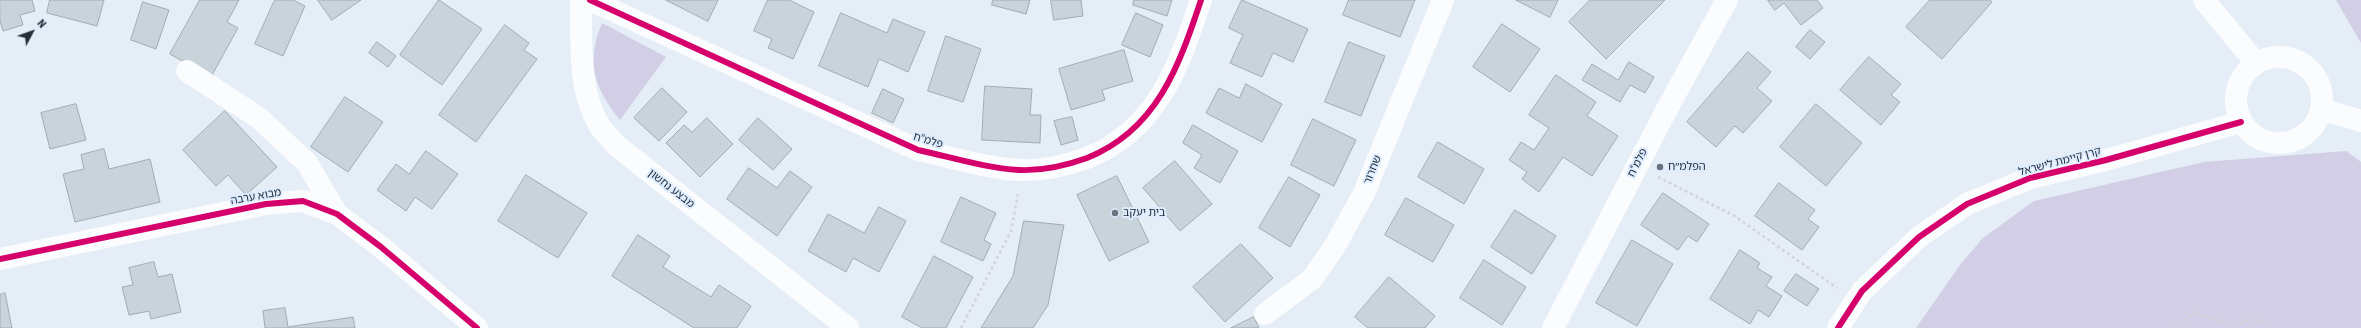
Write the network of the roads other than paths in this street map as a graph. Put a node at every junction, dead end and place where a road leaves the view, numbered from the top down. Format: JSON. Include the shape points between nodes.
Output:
{"nodes":[{"id":1,"x":581,"y":0,"type":"edge"},
{"id":2,"x":590,"y":0,"type":"edge"},
{"id":3,"x":1201,"y":0,"type":"edge"},
{"id":4,"x":1443,"y":0,"type":"edge"},
{"id":5,"x":1727,"y":0,"type":"edge"},
{"id":6,"x":2204,"y":0,"type":"edge"},
{"id":7,"x":2256,"y":63,"type":"junction"},
{"id":8,"x":187,"y":71,"type":"dead end"},
{"id":9,"x":2321,"y":109,"type":"junction"},
{"id":10,"x":2361,"y":121,"type":"edge"},
{"id":11,"x":2242,"y":122,"type":"junction"},
{"id":12,"x":336,"y":214,"type":"junction"},
{"id":13,"x":0,"y":259,"type":"edge"},
{"id":14,"x":1265,"y":314,"type":"dead end"},
{"id":15,"x":477,"y":328,"type":"edge"},
{"id":16,"x":848,"y":328,"type":"edge"},
{"id":17,"x":1553,"y":328,"type":"edge"},
{"id":18,"x":1838,"y":328,"type":"edge"}],
"edges":[{"from":1,"to":16,"type":"street","name":"מבצע נחשון","via":[[582,71],[587,98],[599,126],[617,146]]},
{"from":2,"to":3,"type":"street","name":"פלמ\"ח","via":[[918,150],[1019,170],[1064,167],[1101,152],[1135,129],[1159,100],[1183,53]]},
{"from":4,"to":14,"type":"street","name":"שחרור","via":[[1364,193],[1335,246],[1312,279]]},
{"from":5,"to":17,"type":"street","name":"פלמ\"ח","via":[[1703,40]]},
{"from":6,"to":7,"type":"street"},
{"from":7,"to":9,"type":"street","via":[[2268,58],[2296,60],[2317,80]]},
{"from":7,"to":11,"type":"street","via":[[2242,77],[2236,96]]},
{"from":8,"to":12,"type":"street","via":[[259,118],[307,163]]},
{"from":9,"to":10,"type":"street"},
{"from":9,"to":11,"type":"street","via":[[2315,123],[2305,134],[2292,141],[2277,143],[2263,140],[2250,132]]},
{"from":11,"to":18,"type":"street","name":"קרן קיימת לישראל","via":[[2106,160],[2030,178],[1967,204],[1919,237],[1862,291]]},
{"from":12,"to":13,"type":"street","name":"מבוא ערבה","via":[[303,200],[266,204]]},
{"from":12,"to":15,"type":"street","name":"מבוא ערבה","via":[[381,247]]}]}
